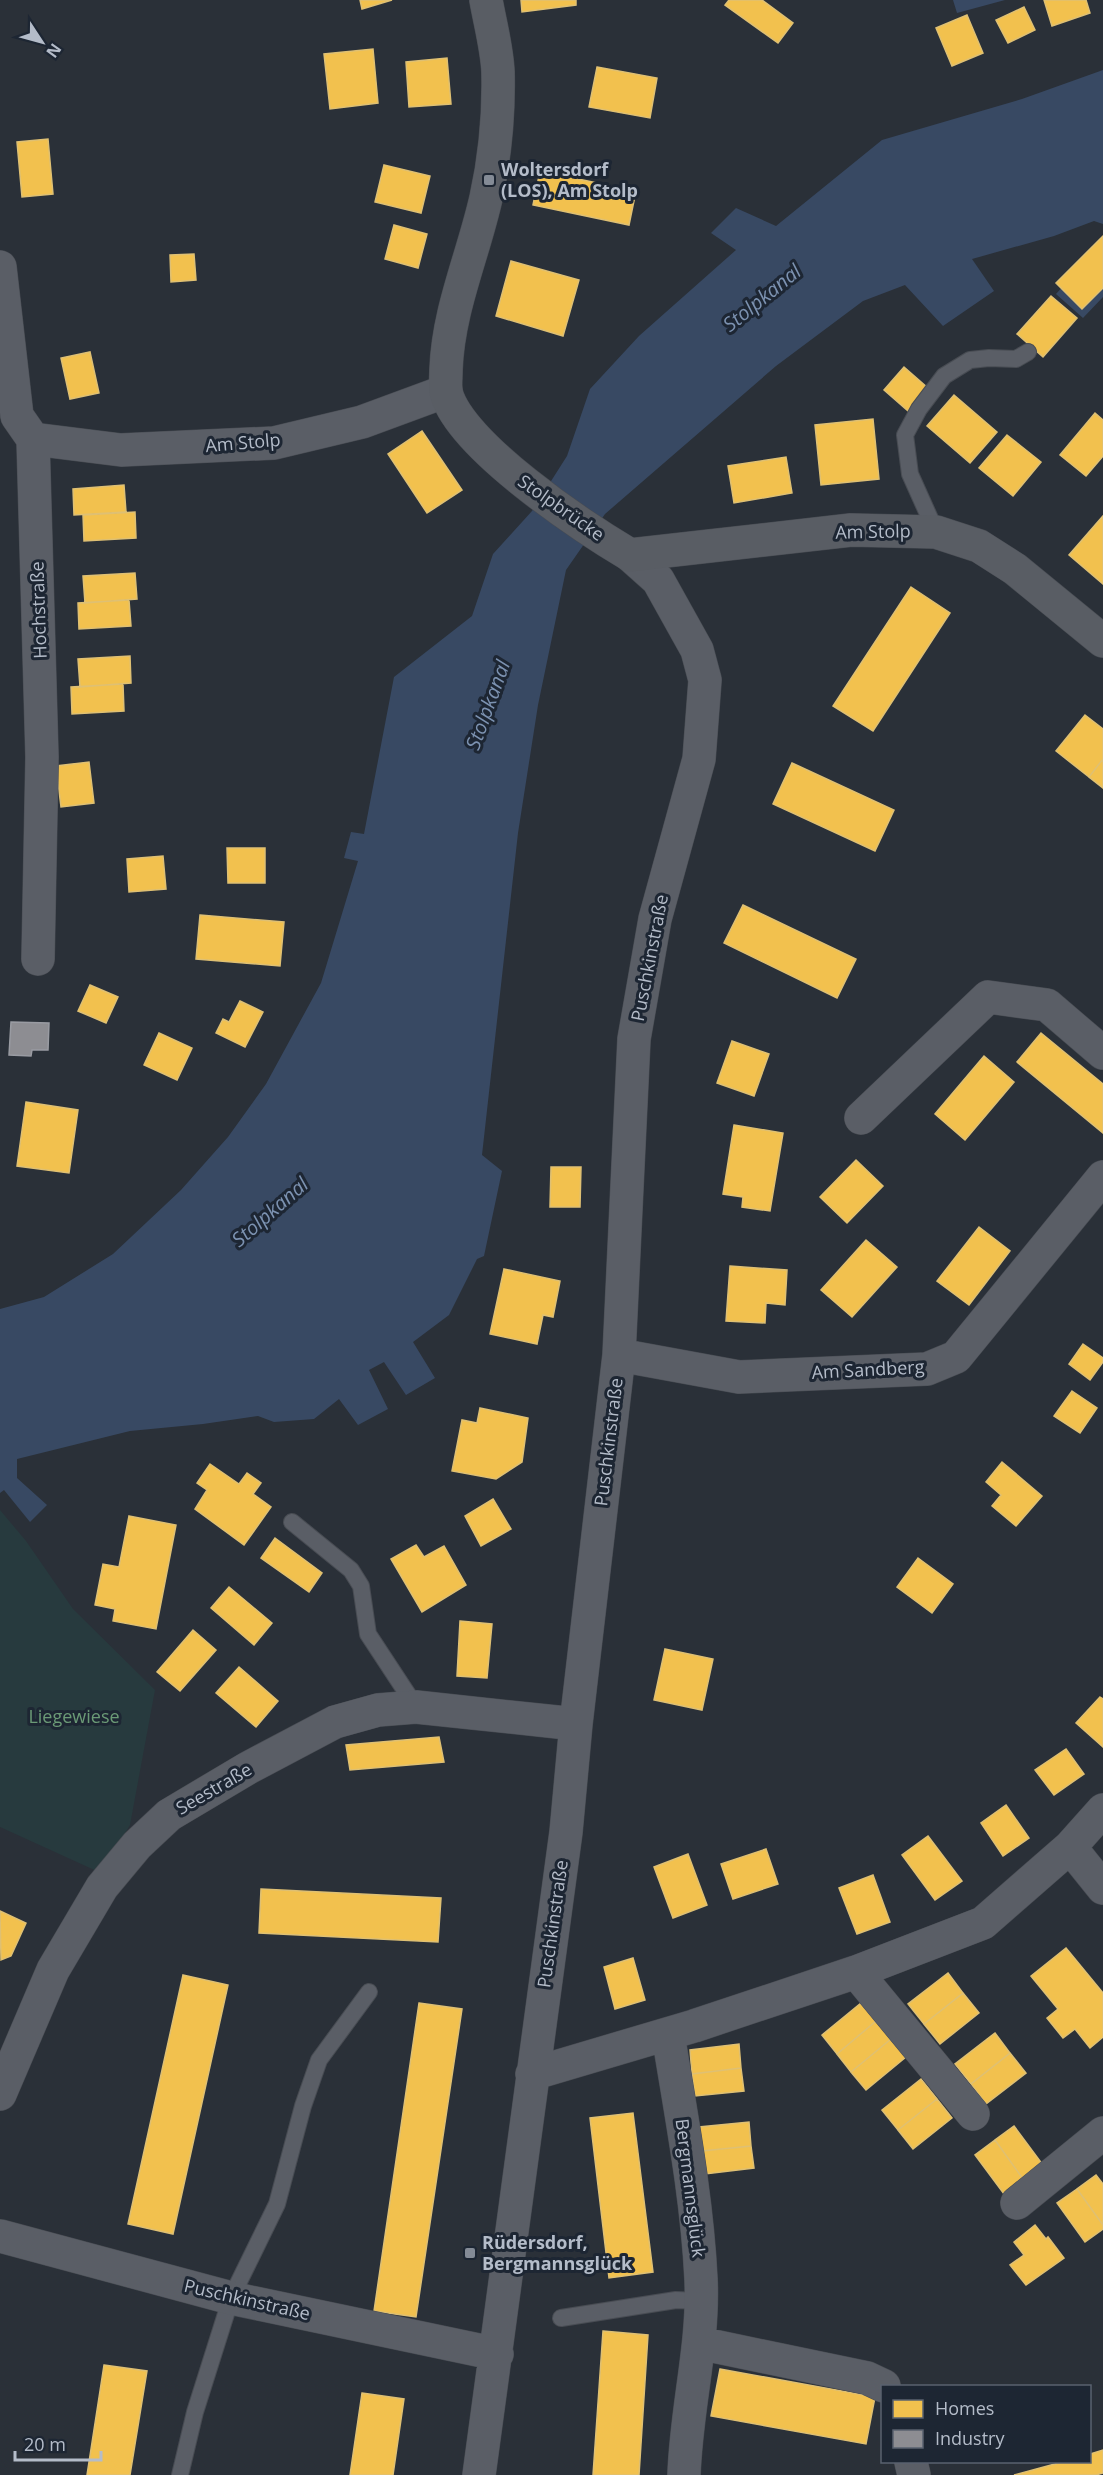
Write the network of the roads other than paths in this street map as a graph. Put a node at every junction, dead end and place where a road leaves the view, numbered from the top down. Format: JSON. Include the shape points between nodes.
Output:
{"nodes":[{"id":1,"x":486,"y":0,"type":"edge"},
{"id":2,"x":0,"y":267,"type":"edge"},
{"id":3,"x":1028,"y":352,"type":"dead end"},
{"id":4,"x":446,"y":391,"type":"junction"},
{"id":5,"x":33,"y":439,"type":"junction"},
{"id":6,"x":936,"y":532,"type":"junction"},
{"id":7,"x":621,"y":549,"type":"junction"},
{"id":8,"x":1103,"y":641,"type":"edge"},
{"id":9,"x":38,"y":959,"type":"dead end"},
{"id":10,"x":1103,"y":1053,"type":"edge"},
{"id":11,"x":861,"y":1118,"type":"dead end"},
{"id":12,"x":1103,"y":1176,"type":"edge"},
{"id":13,"x":619,"y":1355,"type":"junction"},
{"id":14,"x":292,"y":1522,"type":"dead end"},
{"id":15,"x":416,"y":1707,"type":"junction"},
{"id":16,"x":576,"y":1724,"type":"junction"},
{"id":17,"x":1103,"y":1810,"type":"edge"},
{"id":18,"x":1070,"y":1847,"type":"junction"},
{"id":19,"x":1103,"y":1888,"type":"edge"},
{"id":20,"x":856,"y":1972,"type":"junction"},
{"id":21,"x":369,"y":1992,"type":"dead end"},
{"id":22,"x":668,"y":2034,"type":"junction"},
{"id":23,"x":532,"y":2074,"type":"junction"},
{"id":24,"x":0,"y":2094,"type":"edge"},
{"id":25,"x":973,"y":2114,"type":"dead end"},
{"id":26,"x":1103,"y":2133,"type":"edge"},
{"id":27,"x":1017,"y":2203,"type":"dead end"},
{"id":28,"x":0,"y":2236,"type":"edge"},
{"id":29,"x":231,"y":2298,"type":"junction"},
{"id":30,"x":700,"y":2301,"type":"junction"},
{"id":31,"x":561,"y":2318,"type":"dead end"},
{"id":32,"x":699,"y":2343,"type":"junction"},
{"id":33,"x":497,"y":2354,"type":"junction"},
{"id":34,"x":882,"y":2385,"type":"edge"},
{"id":35,"x":180,"y":2475,"type":"edge"},
{"id":36,"x":479,"y":2475,"type":"edge"},
{"id":37,"x":684,"y":2475,"type":"edge"}],
"edges":[{"from":1,"to":4,"type":"main road","via":[[498,69],[496,122],[486,197],[450,326]]},
{"from":2,"to":5,"type":"street","via":[[17,416]]},
{"from":3,"to":6,"type":"lane","via":[[1016,359],[970,360],[944,376],[905,435],[910,474]]},
{"from":4,"to":5,"type":"street","name":"Am Stolp","via":[[362,422],[274,443],[121,450]]},
{"from":4,"to":7,"type":"main road","name":"Stolpbrücke","via":[[454,413],[510,473]]},
{"from":5,"to":9,"type":"street","name":"Hochstraße","via":[[42,757]]},
{"from":6,"to":7,"type":"main road","name":"Am Stolp","via":[[851,530]]},
{"from":6,"to":8,"type":"main road","name":"Am Stolp","via":[[979,546],[1015,569]]},
{"from":7,"to":13,"type":"street","name":"Puschkinstraße","via":[[658,580],[697,650],[705,680],[699,759],[655,920],[634,1039]]},
{"from":10,"to":11,"type":"street","via":[[1047,1005],[988,997]]},
{"from":12,"to":13,"type":"street","name":"Am Sandberg","via":[[956,1358],[927,1369],[739,1377]]},
{"from":13,"to":16,"type":"street","name":"Puschkinstraße"},
{"from":14,"to":15,"type":"lane","via":[[351,1570],[361,1586],[368,1634]]},
{"from":15,"to":16,"type":"street","name":"Seestraße"},
{"from":15,"to":24,"type":"street","name":"Seestraße","via":[[378,1710],[335,1722],[169,1815],[102,1887],[53,1970]]},
{"from":16,"to":23,"type":"street","name":"Puschkinstraße","via":[[566,1832]]},
{"from":17,"to":18,"type":"street"},
{"from":18,"to":19,"type":"street"},
{"from":18,"to":20,"type":"street","via":[[983,1923]]},
{"from":20,"to":22,"type":"street"},
{"from":20,"to":25,"type":"street"},
{"from":21,"to":29,"type":"lane","via":[[319,2060],[277,2204]]},
{"from":22,"to":23,"type":"street"},
{"from":22,"to":30,"type":"street","name":"Bergmannsglück","via":[[691,2189]]},
{"from":23,"to":33,"type":"street","name":"Puschkinstraße"},
{"from":26,"to":27,"type":"street"},
{"from":28,"to":29,"type":"street","name":"Puschkinstraße"},
{"from":29,"to":33,"type":"street","name":"Puschkinstraße"},
{"from":29,"to":35,"type":"lane","via":[[195,2412]]},
{"from":30,"to":31,"type":"lane"},
{"from":30,"to":32,"type":"street","name":"Bergmannsglück"},
{"from":32,"to":34,"type":"street","via":[[867,2378]]},
{"from":32,"to":37,"type":"street","name":"Bergmannsglück"},
{"from":33,"to":36,"type":"street","name":"Puschkinstraße"}]}
